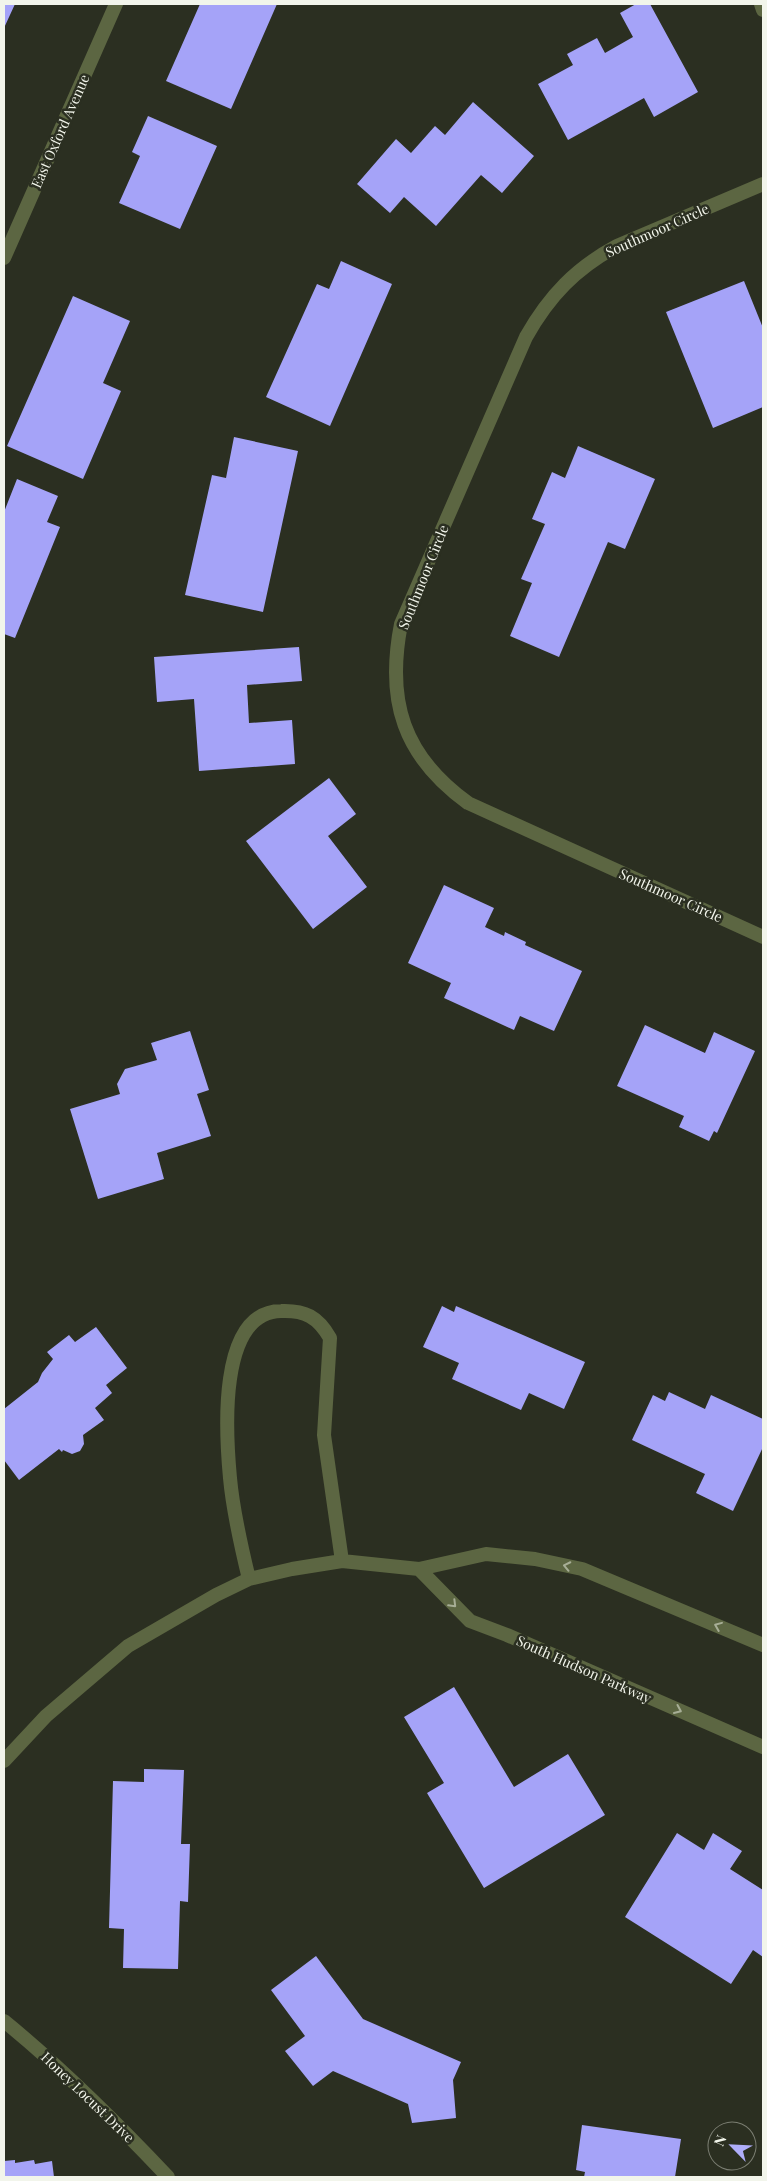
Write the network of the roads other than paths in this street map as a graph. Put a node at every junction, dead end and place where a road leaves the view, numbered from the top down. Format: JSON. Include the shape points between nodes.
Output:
{"nodes":[{"id":1,"x":116,"y":4,"type":"edge"},
{"id":2,"x":761,"y":4,"type":"edge"},
{"id":3,"x":763,"y":10,"type":"edge"},
{"id":4,"x":763,"y":184,"type":"edge"},
{"id":5,"x":4,"y":258,"type":"edge"},
{"id":6,"x":763,"y":937,"type":"edge"},
{"id":7,"x":342,"y":1561,"type":"junction"},
{"id":8,"x":419,"y":1570,"type":"junction"},
{"id":9,"x":249,"y":1579,"type":"junction"},
{"id":10,"x":763,"y":1645,"type":"edge"},
{"id":11,"x":763,"y":1747,"type":"edge"},
{"id":12,"x":4,"y":1761,"type":"edge"},
{"id":13,"x":4,"y":2021,"type":"edge"},
{"id":14,"x":168,"y":2177,"type":"edge"}],
"edges":[{"from":1,"to":5,"type":"street","name":"East Oxford Avenue"},
{"from":2,"to":3,"type":"street"},
{"from":4,"to":6,"type":"street","name":"Southmoor Circle","via":[[596,257],[542,310],[526,337],[401,624],[395,653],[399,712],[420,758],[448,788],[468,803]]},
{"from":7,"to":8,"type":"street"},
{"from":7,"to":9,"type":"street"},
{"from":7,"to":9,"type":"street","via":[[324,1435],[330,1338],[322,1324],[310,1316],[294,1310],[273,1311],[254,1320],[241,1338],[233,1358],[228,1410],[230,1479]]},
{"from":10,"to":8,"type":"street","one_way":true,"via":[[582,1569],[535,1559],[486,1554]]},
{"from":8,"to":11,"type":"street","name":"South Hudson Parkway","one_way":true,"via":[[470,1621]]},
{"from":9,"to":12,"type":"street","via":[[128,1646],[46,1716]]},
{"from":13,"to":14,"type":"street","name":"Honey Locust Drive","via":[[111,2116]]}]}
